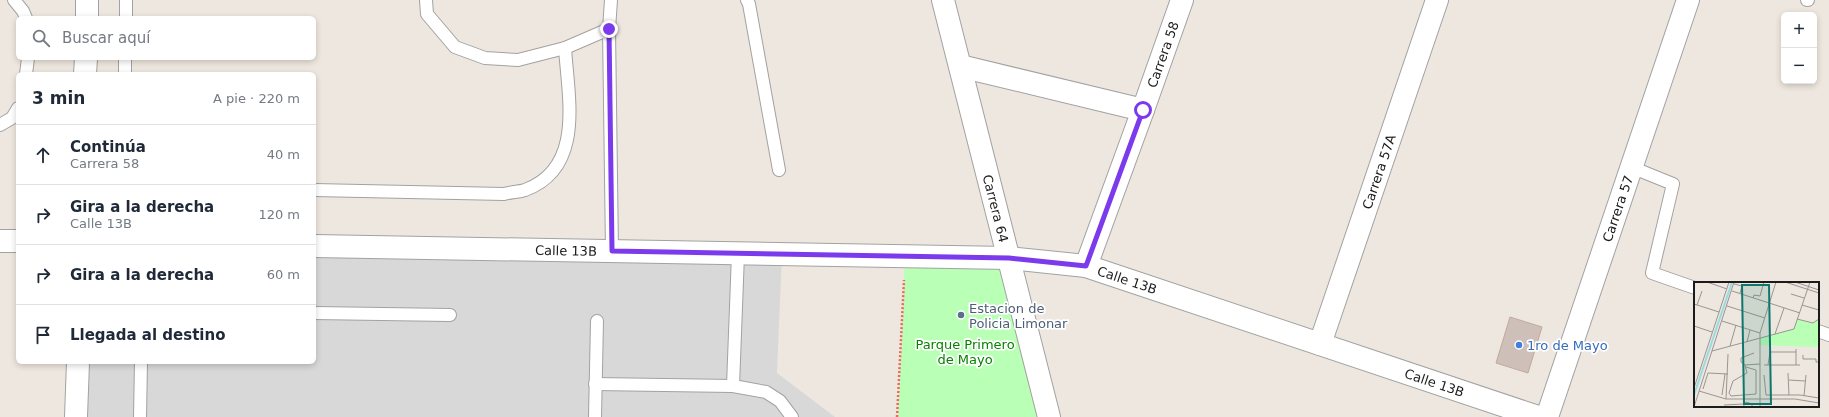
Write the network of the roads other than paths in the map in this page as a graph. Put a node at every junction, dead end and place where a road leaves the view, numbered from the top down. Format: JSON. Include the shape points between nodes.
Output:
{"nodes":[{"id":1,"x":14,"y":0,"type":"edge"},
{"id":2,"x":87,"y":0,"type":"edge"},
{"id":3,"x":126,"y":0,"type":"edge"},
{"id":4,"x":426,"y":0,"type":"edge"},
{"id":5,"x":611,"y":0,"type":"edge"},
{"id":6,"x":746,"y":0,"type":"edge"},
{"id":7,"x":943,"y":0,"type":"edge"},
{"id":8,"x":1182,"y":0,"type":"edge"},
{"id":9,"x":1438,"y":0,"type":"edge"},
{"id":10,"x":1688,"y":0,"type":"edge"},
{"id":11,"x":25,"y":16,"type":"edge"},
{"id":12,"x":87,"y":16,"type":"edge"},
{"id":13,"x":126,"y":16,"type":"edge"},
{"id":14,"x":609,"y":29,"type":"junction"},
{"id":15,"x":565,"y":48,"type":"junction"},
{"id":16,"x":28,"y":60,"type":"edge"},
{"id":17,"x":86,"y":60,"type":"edge"},
{"id":18,"x":125,"y":60,"type":"edge"},
{"id":19,"x":960,"y":66,"type":"junction"},
{"id":20,"x":26,"y":72,"type":"edge"},
{"id":21,"x":85,"y":72,"type":"edge"},
{"id":22,"x":125,"y":72,"type":"edge"},
{"id":23,"x":1143,"y":110,"type":"junction"},
{"id":24,"x":16,"y":111,"type":"edge"},
{"id":25,"x":0,"y":125,"type":"edge"},
{"id":26,"x":1631,"y":167,"type":"junction"},
{"id":27,"x":779,"y":170,"type":"dead end"},
{"id":28,"x":316,"y":190,"type":"edge"},
{"id":29,"x":0,"y":240,"type":"edge"},
{"id":30,"x":16,"y":241,"type":"edge"},
{"id":31,"x":316,"y":246,"type":"edge"},
{"id":32,"x":612,"y":251,"type":"junction"},
{"id":33,"x":738,"y":254,"type":"junction"},
{"id":34,"x":1009,"y":258,"type":"junction"},
{"id":35,"x":1086,"y":266,"type":"junction"},
{"id":36,"x":1694,"y":288,"type":"edge"},
{"id":37,"x":316,"y":313,"type":"edge"},
{"id":38,"x":450,"y":315,"type":"dead end"},
{"id":39,"x":597,"y":321,"type":"dead end"},
{"id":40,"x":1819,"y":331,"type":"edge"},
{"id":41,"x":1829,"y":335,"type":"edge"},
{"id":42,"x":1320,"y":344,"type":"junction"},
{"id":43,"x":78,"y":364,"type":"edge"},
{"id":44,"x":141,"y":364,"type":"edge"},
{"id":45,"x":595,"y":384,"type":"junction"},
{"id":46,"x":733,"y":386,"type":"junction"},
{"id":47,"x":76,"y":417,"type":"edge"},
{"id":48,"x":140,"y":417,"type":"edge"},
{"id":49,"x":595,"y":417,"type":"edge"},
{"id":50,"x":792,"y":417,"type":"edge"},
{"id":51,"x":1049,"y":417,"type":"edge"},
{"id":52,"x":1538,"y":417,"type":"edge"},
{"id":53,"x":1547,"y":417,"type":"edge"}],
"edges":[{"from":1,"to":11,"type":"lane"},
{"from":2,"to":12,"type":"street"},
{"from":3,"to":13,"type":"lane"},
{"from":4,"to":15,"type":"lane","via":[[427,14],[455,48],[485,58],[518,60]]},
{"from":5,"to":14,"type":"lane"},
{"from":6,"to":27,"type":"lane","via":[[749,4]]},
{"from":7,"to":19,"type":"street","name":"Carrera 64"},
{"from":8,"to":23,"type":"street","name":"Carrera 58"},
{"from":9,"to":42,"type":"street","name":"Carrera 57A"},
{"from":10,"to":26,"type":"street","name":"Carrera 57"},
{"from":14,"to":15,"type":"lane"},
{"from":14,"to":32,"type":"lane"},
{"from":15,"to":28,"type":"lane","via":[[570,120],[568,142],[559,162],[544,179],[525,190],[504,194]]},
{"from":16,"to":20,"type":"lane"},
{"from":17,"to":21,"type":"street"},
{"from":18,"to":22,"type":"lane"},
{"from":19,"to":23,"type":"street"},
{"from":19,"to":34,"type":"street","name":"Carrera 64"},
{"from":23,"to":35,"type":"street","name":"Carrera 58"},
{"from":24,"to":25,"type":"lane","via":[[12,118]]},
{"from":26,"to":36,"type":"lane","via":[[1673,184],[1652,274]]},
{"from":26,"to":53,"type":"street","name":"Carrera 57"},
{"from":29,"to":30,"type":"street"},
{"from":31,"to":32,"type":"street","name":"Calle 13B"},
{"from":32,"to":33,"type":"street","name":"Calle 13B"},
{"from":33,"to":34,"type":"street","name":"Calle 13B"},
{"from":33,"to":46,"type":"lane"},
{"from":34,"to":35,"type":"street","name":"Calle 13B"},
{"from":34,"to":51,"type":"street","name":"Carrera 64"},
{"from":35,"to":42,"type":"street","name":"Calle 13B"},
{"from":37,"to":38,"type":"lane"},
{"from":39,"to":45,"type":"lane"},
{"from":40,"to":41,"type":"lane"},
{"from":42,"to":52,"type":"street","name":"Calle 13B"},
{"from":43,"to":47,"type":"street"},
{"from":44,"to":48,"type":"lane"},
{"from":45,"to":46,"type":"lane"},
{"from":45,"to":49,"type":"lane"},
{"from":46,"to":50,"type":"lane","via":[[766,392],[780,401]]}]}
